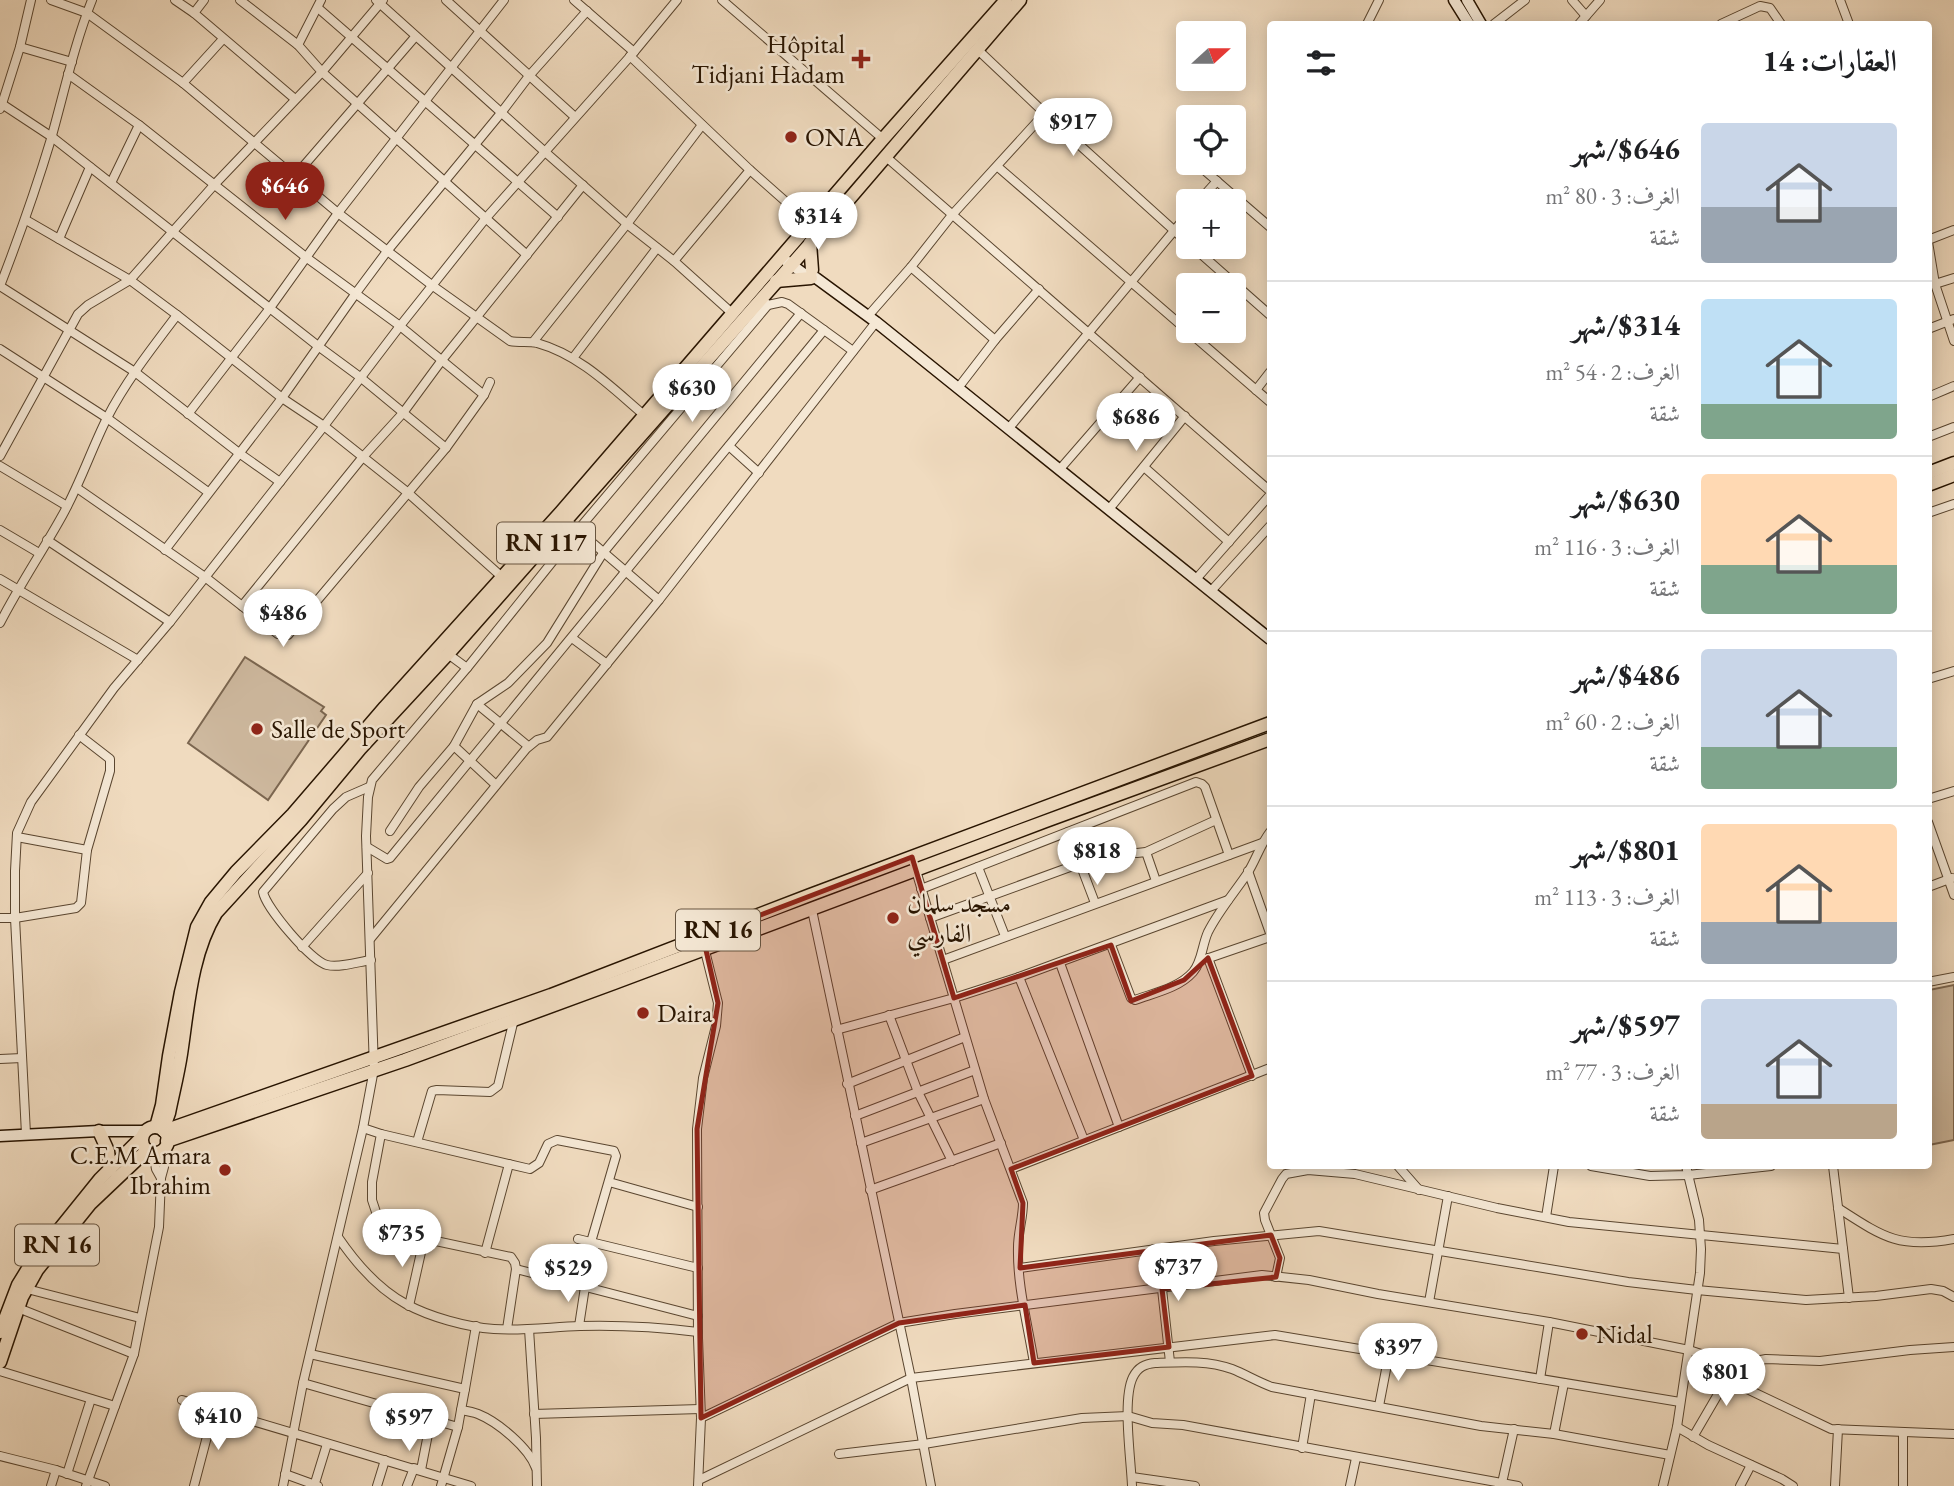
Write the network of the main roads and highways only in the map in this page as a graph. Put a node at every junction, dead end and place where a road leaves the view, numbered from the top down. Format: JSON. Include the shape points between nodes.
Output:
{"nodes":[{"id":1,"x":1006,"y":0,"type":"edge"},
{"id":2,"x":1020,"y":0,"type":"edge"},
{"id":3,"x":810,"y":243,"type":"junction"},
{"id":4,"x":796,"y":250,"type":"junction"},
{"id":5,"x":786,"y":261,"type":"junction"},
{"id":6,"x":776,"y":281,"type":"junction"},
{"id":7,"x":1954,"y":463,"type":"edge"},
{"id":8,"x":1932,"y":471,"type":"edge"},
{"id":9,"x":1954,"y":475,"type":"edge"},
{"id":10,"x":1932,"y":483,"type":"edge"},
{"id":11,"x":1267,"y":724,"type":"edge"},
{"id":12,"x":1267,"y":741,"type":"edge"},
{"id":13,"x":182,"y":1013,"type":"junction"},
{"id":14,"x":374,"y":1063,"type":"junction"},
{"id":15,"x":99,"y":1131,"type":"road end"},
{"id":16,"x":156,"y":1139,"type":"junction"},
{"id":17,"x":110,"y":1170,"type":"junction"},
{"id":18,"x":9,"y":1309,"type":"edge"},
{"id":19,"x":0,"y":1332,"type":"edge"},
{"id":20,"x":0,"y":1362,"type":"edge"}],
"edges":[{"from":1,"to":4,"type":"main road","number":"RN 117","via":[[811,224]]},
{"from":2,"to":3,"type":"main road","number":"RN 117"},
{"from":3,"to":4,"type":"main road","number":"RN 117"},
{"from":3,"to":6,"type":"main road","via":[[813,275]]},
{"from":4,"to":5,"type":"main road","number":"RN 117"},
{"from":5,"to":6,"type":"main road","number":"RN 117"},
{"from":5,"to":13,"type":"main road","number":"RN 117","via":[[733,314],[211,902],[197,927]]},
{"from":6,"to":13,"type":"main road","number":"RN 117","via":[[764,302],[216,913]]},
{"from":7,"to":8,"type":"main road"},
{"from":9,"to":10,"type":"main road"},
{"from":11,"to":14,"type":"main road","number":"RN 16"},
{"from":12,"to":14,"type":"main road","number":"RN 16","via":[[514,1019]]},
{"from":13,"to":16,"type":"main road","number":"RN 117","via":[[169,1113]]},
{"from":14,"to":16,"type":"main road","number":"RN 16"},
{"from":15,"to":17,"type":"main road"},
{"from":16,"to":17,"type":"main road","number":"RN 16"},
{"from":16,"to":18,"type":"main road","number":"RN 16","via":[[90,1204]]},
{"from":17,"to":18,"type":"main road","number":"RN 16","via":[[29,1267]]},
{"from":18,"to":19,"type":"main road","number":"RN 16"},
{"from":18,"to":20,"type":"main road","number":"RN 16"}]}
